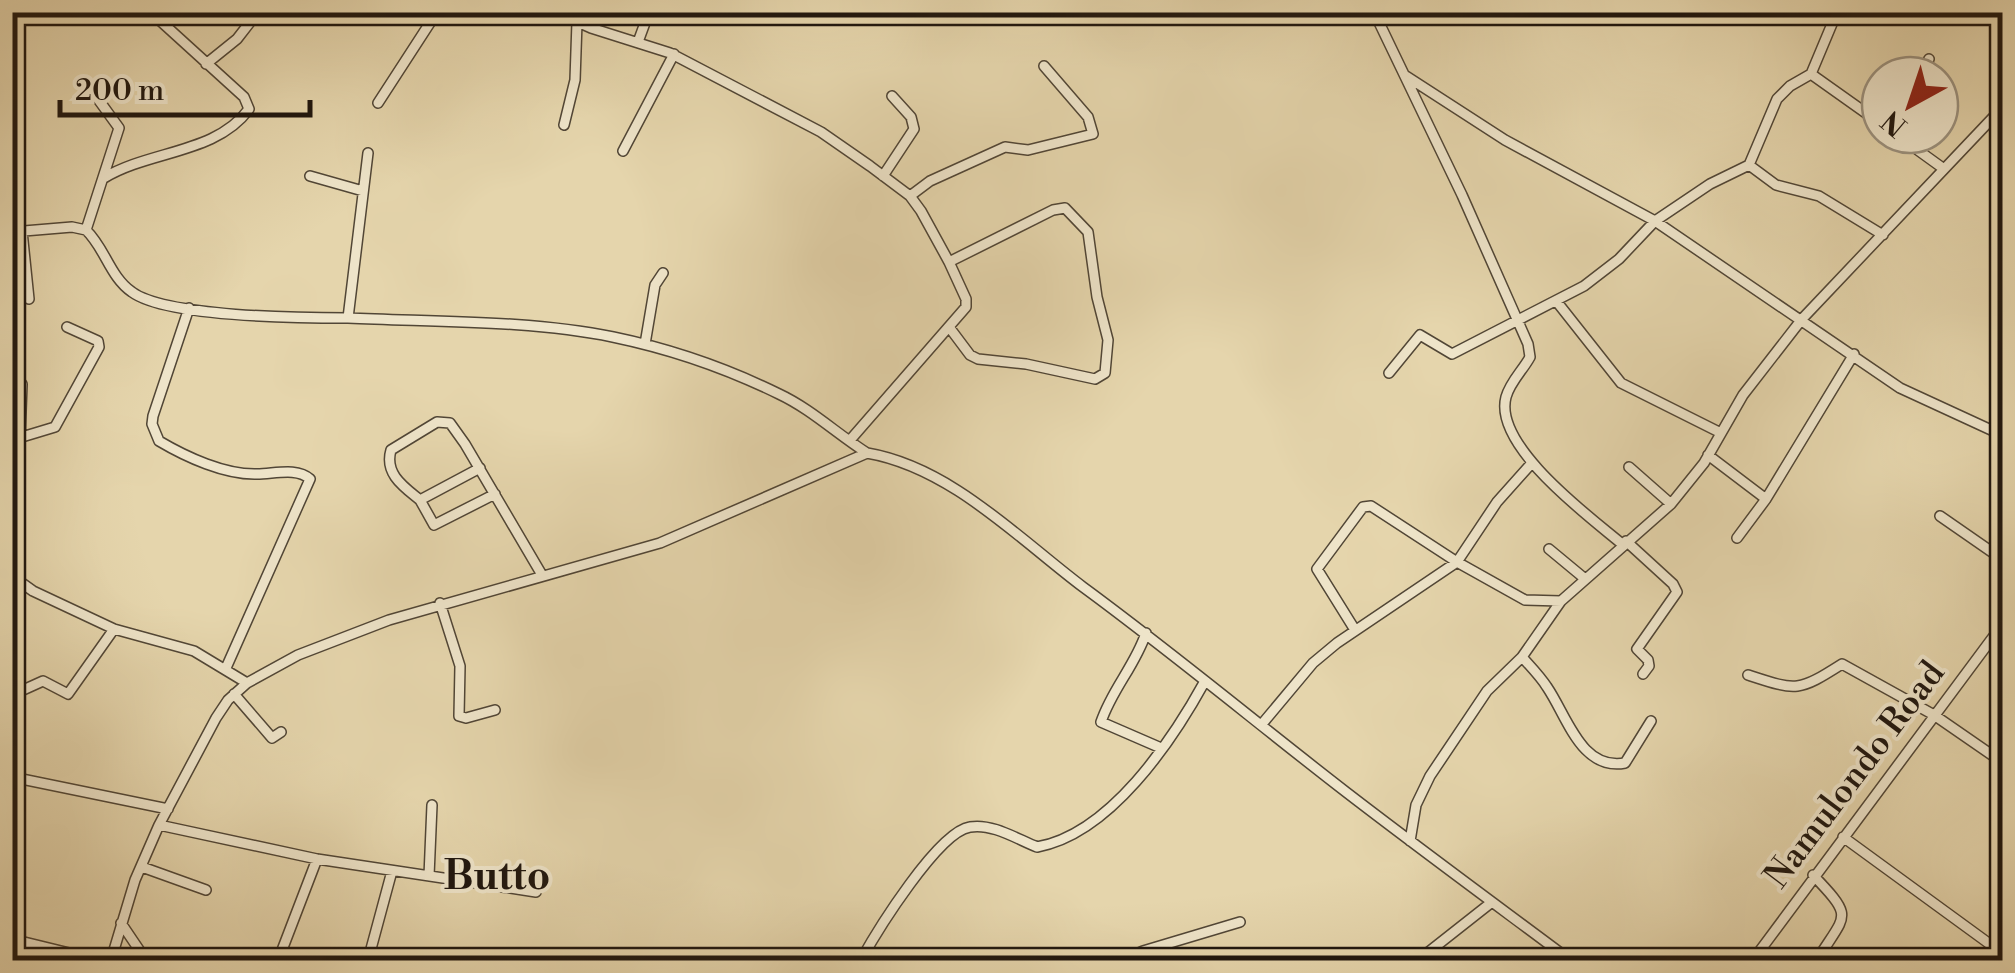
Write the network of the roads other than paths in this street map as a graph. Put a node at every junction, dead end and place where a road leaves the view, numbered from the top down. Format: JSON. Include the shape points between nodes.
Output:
{"nodes":[{"id":1,"x":258,"y":12,"type":"edge"},
{"id":2,"x":437,"y":12,"type":"edge"},
{"id":3,"x":555,"y":12,"type":"edge"},
{"id":4,"x":649,"y":12,"type":"edge"},
{"id":5,"x":1374,"y":12,"type":"edge"},
{"id":6,"x":1838,"y":12,"type":"edge"},
{"id":7,"x":156,"y":17,"type":"dead end"},
{"id":8,"x":577,"y":22,"type":"junction"},
{"id":9,"x":638,"y":42,"type":"junction"},
{"id":10,"x":674,"y":54,"type":"junction"},
{"id":11,"x":206,"y":64,"type":"junction"},
{"id":12,"x":1044,"y":66,"type":"dead end"},
{"id":13,"x":1811,"y":74,"type":"junction"},
{"id":14,"x":1406,"y":76,"type":"junction"},
{"id":15,"x":90,"y":88,"type":"dead end"},
{"id":16,"x":892,"y":96,"type":"dead end"},
{"id":17,"x":378,"y":103,"type":"dead end"},
{"id":18,"x":1860,"y":108,"type":"edge"},
{"id":19,"x":2002,"y":108,"type":"edge"},
{"id":20,"x":564,"y":126,"type":"dead end"},
{"id":21,"x":623,"y":151,"type":"dead end"},
{"id":22,"x":368,"y":153,"type":"dead end"},
{"id":23,"x":1925,"y":155,"type":"edge"},
{"id":24,"x":1749,"y":165,"type":"junction"},
{"id":25,"x":1944,"y":169,"type":"junction"},
{"id":26,"x":310,"y":176,"type":"dead end"},
{"id":27,"x":883,"y":176,"type":"junction"},
{"id":28,"x":104,"y":178,"type":"junction"},
{"id":29,"x":363,"y":191,"type":"junction"},
{"id":30,"x":910,"y":196,"type":"junction"},
{"id":31,"x":1655,"y":220,"type":"junction"},
{"id":32,"x":86,"y":230,"type":"junction"},
{"id":33,"x":17,"y":232,"type":"edge"},
{"id":34,"x":1883,"y":234,"type":"junction"},
{"id":35,"x":949,"y":262,"type":"junction"},
{"id":36,"x":663,"y":273,"type":"dead end"},
{"id":37,"x":29,"y":299,"type":"dead end"},
{"id":38,"x":1557,"y":302,"type":"junction"},
{"id":39,"x":189,"y":308,"type":"junction"},
{"id":40,"x":348,"y":318,"type":"junction"},
{"id":41,"x":1802,"y":320,"type":"junction"},
{"id":42,"x":1516,"y":323,"type":"junction"},
{"id":43,"x":67,"y":327,"type":"dead end"},
{"id":44,"x":949,"y":327,"type":"junction"},
{"id":45,"x":644,"y":344,"type":"junction"},
{"id":46,"x":1854,"y":354,"type":"junction"},
{"id":47,"x":1389,"y":373,"type":"dead end"},
{"id":48,"x":22,"y":384,"type":"dead end"},
{"id":49,"x":1721,"y":433,"type":"junction"},
{"id":50,"x":2002,"y":435,"type":"edge"},
{"id":51,"x":16,"y":439,"type":"edge"},
{"id":52,"x":851,"y":440,"type":"junction"},
{"id":53,"x":867,"y":453,"type":"junction"},
{"id":54,"x":1708,"y":455,"type":"junction"},
{"id":55,"x":1531,"y":464,"type":"junction"},
{"id":56,"x":1629,"y":467,"type":"dead end"},
{"id":57,"x":480,"y":468,"type":"junction"},
{"id":58,"x":495,"y":494,"type":"junction"},
{"id":59,"x":1766,"y":498,"type":"junction"},
{"id":60,"x":420,"y":500,"type":"junction"},
{"id":61,"x":1671,"y":504,"type":"junction"},
{"id":62,"x":1940,"y":516,"type":"dead end"},
{"id":63,"x":1737,"y":538,"type":"dead end"},
{"id":64,"x":1624,"y":543,"type":"junction"},
{"id":65,"x":1549,"y":549,"type":"dead end"},
{"id":66,"x":2002,"y":559,"type":"edge"},
{"id":67,"x":1457,"y":562,"type":"junction"},
{"id":68,"x":542,"y":575,"type":"junction"},
{"id":69,"x":13,"y":576,"type":"edge"},
{"id":70,"x":1584,"y":578,"type":"junction"},
{"id":71,"x":1561,"y":601,"type":"junction"},
{"id":72,"x":440,"y":603,"type":"junction"},
{"id":73,"x":2002,"y":625,"type":"edge"},
{"id":74,"x":114,"y":629,"type":"junction"},
{"id":75,"x":1356,"y":630,"type":"junction"},
{"id":76,"x":1146,"y":633,"type":"junction"},
{"id":77,"x":1522,"y":657,"type":"junction"},
{"id":78,"x":226,"y":668,"type":"junction"},
{"id":79,"x":1643,"y":674,"type":"dead end"},
{"id":80,"x":1748,"y":675,"type":"dead end"},
{"id":81,"x":1205,"y":680,"type":"junction"},
{"id":82,"x":247,"y":683,"type":"junction"},
{"id":83,"x":234,"y":694,"type":"junction"},
{"id":84,"x":12,"y":695,"type":"edge"},
{"id":85,"x":495,"y":710,"type":"dead end"},
{"id":86,"x":1934,"y":715,"type":"junction"},
{"id":87,"x":1651,"y":721,"type":"dead end"},
{"id":88,"x":1262,"y":724,"type":"junction"},
{"id":89,"x":281,"y":732,"type":"dead end"},
{"id":90,"x":1160,"y":748,"type":"junction"},
{"id":91,"x":2002,"y":762,"type":"edge"},
{"id":92,"x":12,"y":777,"type":"edge"},
{"id":93,"x":432,"y":804,"type":"dead end"},
{"id":94,"x":168,"y":809,"type":"junction"},
{"id":95,"x":159,"y":825,"type":"junction"},
{"id":96,"x":1843,"y":837,"type":"junction"},
{"id":97,"x":1410,"y":840,"type":"junction"},
{"id":98,"x":318,"y":860,"type":"junction"},
{"id":99,"x":142,"y":866,"type":"junction"},
{"id":100,"x":392,"y":871,"type":"junction"},
{"id":101,"x":1813,"y":875,"type":"junction"},
{"id":102,"x":429,"y":876,"type":"junction"},
{"id":103,"x":206,"y":890,"type":"dead end"},
{"id":104,"x":536,"y":892,"type":"dead end"},
{"id":105,"x":1492,"y":902,"type":"junction"},
{"id":106,"x":1240,"y":922,"type":"dead end"},
{"id":107,"x":121,"y":923,"type":"junction"},
{"id":108,"x":12,"y":939,"type":"edge"},
{"id":109,"x":2002,"y":953,"type":"edge"},
{"id":110,"x":279,"y":958,"type":"dead end"},
{"id":111,"x":98,"y":960,"type":"edge"},
{"id":112,"x":111,"y":960,"type":"edge"},
{"id":113,"x":146,"y":960,"type":"edge"},
{"id":114,"x":368,"y":960,"type":"edge"},
{"id":115,"x":861,"y":960,"type":"edge"},
{"id":116,"x":1039,"y":960,"type":"edge"},
{"id":117,"x":1055,"y":960,"type":"edge"},
{"id":118,"x":1123,"y":960,"type":"edge"},
{"id":119,"x":1412,"y":960,"type":"edge"},
{"id":120,"x":1570,"y":960,"type":"edge"},
{"id":121,"x":1752,"y":960,"type":"edge"},
{"id":122,"x":1817,"y":960,"type":"edge"}],
"edges":[{"from":1,"to":11,"type":"street"},
{"from":2,"to":17,"type":"street"},
{"from":3,"to":8,"type":"street"},
{"from":4,"to":9,"type":"street"},
{"from":5,"to":14,"type":"street"},
{"from":6,"to":13,"type":"street"},
{"from":7,"to":11,"type":"street"},
{"from":8,"to":9,"type":"street"},
{"from":8,"to":20,"type":"street","via":[[575,80]]},
{"from":9,"to":10,"type":"street"},
{"from":10,"to":21,"type":"street"},
{"from":10,"to":27,"type":"street","via":[[821,132]]},
{"from":11,"to":28,"type":"street","via":[[249,104],[240,120],[216,138],[128,164]]},
{"from":12,"to":30,"type":"street","via":[[1088,117],[1092,134],[1028,150],[1004,148]]},
{"from":13,"to":18,"type":"street"},
{"from":13,"to":24,"type":"street","via":[[1776,99]]},
{"from":14,"to":31,"type":"street","via":[[1506,140]]},
{"from":14,"to":42,"type":"street"},
{"from":15,"to":28,"type":"street","via":[[119,128]]},
{"from":16,"to":27,"type":"street","via":[[914,129]]},
{"from":19,"to":25,"type":"street"},
{"from":22,"to":29,"type":"street"},
{"from":23,"to":25,"type":"street"},
{"from":24,"to":31,"type":"street"},
{"from":24,"to":34,"type":"street","via":[[1776,185],[1820,196]]},
{"from":25,"to":34,"type":"street"},
{"from":26,"to":29,"type":"street"},
{"from":27,"to":30,"type":"street"},
{"from":28,"to":32,"type":"street"},
{"from":29,"to":40,"type":"street"},
{"from":30,"to":35,"type":"street"},
{"from":31,"to":38,"type":"street","via":[[1610,266]]},
{"from":31,"to":41,"type":"street"},
{"from":32,"to":33,"type":"street"},
{"from":32,"to":39,"type":"street","via":[[132,292]]},
{"from":33,"to":37,"type":"street"},
{"from":34,"to":41,"type":"street"},
{"from":35,"to":44,"type":"street","via":[[966,298]]},
{"from":35,"to":44,"type":"street","via":[[1065,208],[1088,232],[1108,340],[1105,374],[1094,379],[978,359]]},
{"from":36,"to":45,"type":"street"},
{"from":38,"to":42,"type":"street"},
{"from":38,"to":49,"type":"street","via":[[1621,383]]},
{"from":39,"to":40,"type":"street"},
{"from":39,"to":78,"type":"street","via":[[153,416],[160,441],[233,472],[301,472],[310,479]]},
{"from":40,"to":45,"type":"street","via":[[514,327]]},
{"from":41,"to":46,"type":"street"},
{"from":41,"to":49,"type":"street"},
{"from":42,"to":47,"type":"street","via":[[1452,354],[1420,335]]},
{"from":42,"to":55,"type":"street","via":[[1530,357],[1505,407]]},
{"from":43,"to":51,"type":"street","via":[[98,340],[99,348],[54,426]]},
{"from":44,"to":52,"type":"street"},
{"from":45,"to":52,"type":"street","via":[[782,395]]},
{"from":46,"to":50,"type":"street","via":[[1900,388]]},
{"from":46,"to":59,"type":"street"},
{"from":48,"to":51,"type":"street"},
{"from":49,"to":54,"type":"street"},
{"from":52,"to":53,"type":"street"},
{"from":53,"to":68,"type":"street","via":[[660,543]]},
{"from":53,"to":76,"type":"street","via":[[939,480]]},
{"from":54,"to":59,"type":"street"},
{"from":54,"to":61,"type":"street"},
{"from":55,"to":64,"type":"street"},
{"from":55,"to":67,"type":"street"},
{"from":56,"to":61,"type":"street"},
{"from":57,"to":58,"type":"street"},
{"from":57,"to":60,"type":"street"},
{"from":57,"to":60,"type":"street","via":[[450,423],[437,422],[388,457],[394,476]]},
{"from":58,"to":60,"type":"street","via":[[434,525]]},
{"from":58,"to":68,"type":"street"},
{"from":59,"to":63,"type":"street"},
{"from":61,"to":64,"type":"street"},
{"from":62,"to":66,"type":"street"},
{"from":64,"to":70,"type":"street"},
{"from":64,"to":79,"type":"street","via":[[1677,592],[1637,648],[1648,660]]},
{"from":65,"to":70,"type":"street"},
{"from":67,"to":71,"type":"street","via":[[1525,600]]},
{"from":67,"to":75,"type":"street"},
{"from":67,"to":75,"type":"street","via":[[1372,506],[1363,507],[1317,572]]},
{"from":68,"to":72,"type":"street"},
{"from":69,"to":74,"type":"street"},
{"from":70,"to":71,"type":"street"},
{"from":71,"to":77,"type":"street"},
{"from":72,"to":82,"type":"street","via":[[313,649]]},
{"from":72,"to":85,"type":"street","via":[[458,656],[459,716]]},
{"from":73,"to":86,"type":"street","name":"Namulondo Road"},
{"from":74,"to":78,"type":"street","via":[[176,643]]},
{"from":74,"to":84,"type":"street","via":[[68,694],[43,681]]},
{"from":75,"to":88,"type":"street","via":[[1313,663]]},
{"from":76,"to":81,"type":"street"},
{"from":76,"to":90,"type":"street","via":[[1101,722]]},
{"from":77,"to":87,"type":"street","via":[[1585,752],[1605,762],[1625,763]]},
{"from":77,"to":97,"type":"street","via":[[1487,691],[1430,776]]},
{"from":78,"to":82,"type":"street"},
{"from":80,"to":86,"type":"street","via":[[1802,688],[1842,664]]},
{"from":81,"to":88,"type":"street"},
{"from":81,"to":90,"type":"street"},
{"from":82,"to":83,"type":"street"},
{"from":83,"to":89,"type":"street","via":[[272,738]]},
{"from":83,"to":94,"type":"street"},
{"from":86,"to":91,"type":"street"},
{"from":86,"to":96,"type":"street","name":"Namulondo Road"},
{"from":88,"to":97,"type":"street"},
{"from":90,"to":115,"type":"street","via":[[1117,801],[1048,845],[1037,847],[988,827],[951,836]]},
{"from":92,"to":94,"type":"street"},
{"from":93,"to":102,"type":"street"},
{"from":94,"to":95,"type":"street"},
{"from":95,"to":98,"type":"street"},
{"from":95,"to":99,"type":"street"},
{"from":96,"to":101,"type":"street","name":"Namulondo Road"},
{"from":96,"to":109,"type":"street"},
{"from":97,"to":105,"type":"street"},
{"from":98,"to":100,"type":"street"},
{"from":98,"to":110,"type":"street"},
{"from":99,"to":103,"type":"street"},
{"from":99,"to":107,"type":"street"},
{"from":100,"to":102,"type":"street"},
{"from":100,"to":114,"type":"street"},
{"from":101,"to":121,"type":"street","name":"Namulondo Road"},
{"from":101,"to":122,"type":"street","via":[[1844,914]]},
{"from":102,"to":104,"type":"street"},
{"from":105,"to":119,"type":"street"},
{"from":105,"to":120,"type":"street"},
{"from":106,"to":118,"type":"street"},
{"from":107,"to":112,"type":"street"},
{"from":107,"to":113,"type":"street"},
{"from":108,"to":111,"type":"street"},
{"from":116,"to":117,"type":"street"}]}
